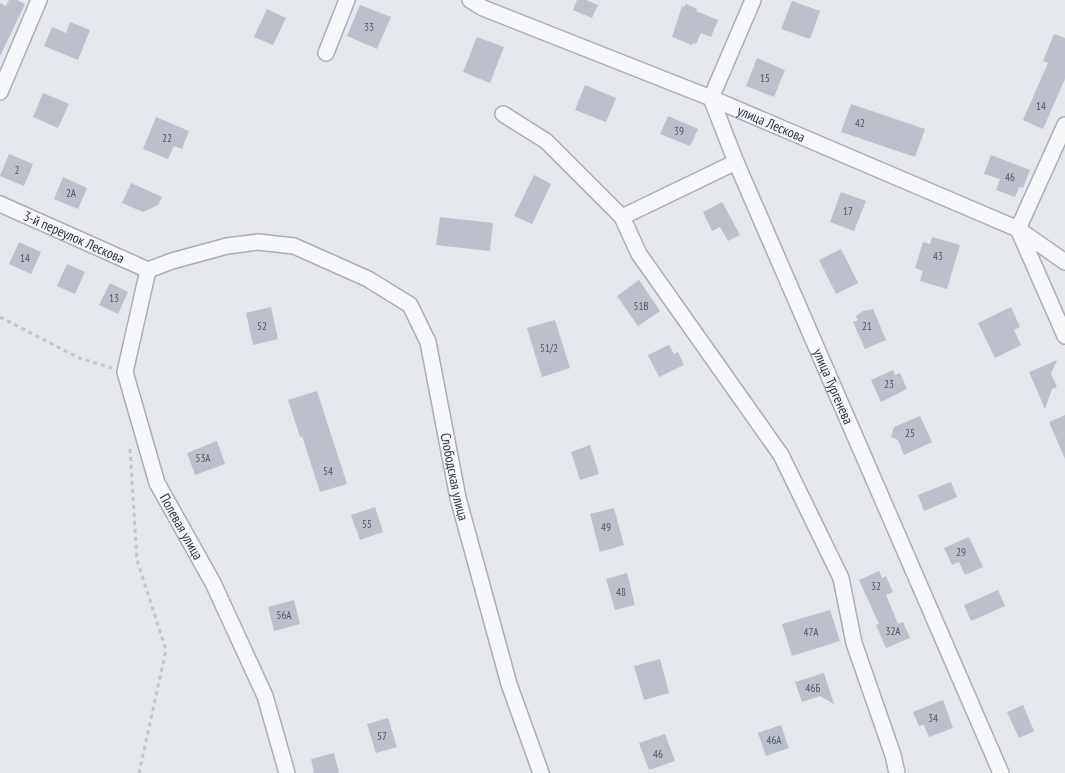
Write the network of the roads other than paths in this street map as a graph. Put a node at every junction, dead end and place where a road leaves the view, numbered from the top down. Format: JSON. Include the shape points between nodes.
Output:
{"nodes":[{"id":1,"x":39,"y":0,"type":"edge"},
{"id":2,"x":347,"y":0,"type":"edge"},
{"id":3,"x":470,"y":0,"type":"edge"},
{"id":4,"x":753,"y":0,"type":"edge"},
{"id":5,"x":326,"y":53,"type":"dead end"},
{"id":6,"x":0,"y":92,"type":"edge"},
{"id":7,"x":711,"y":98,"type":"junction"},
{"id":8,"x":504,"y":114,"type":"dead end"},
{"id":9,"x":1065,"y":125,"type":"edge"},
{"id":10,"x":736,"y":162,"type":"junction"},
{"id":11,"x":0,"y":204,"type":"edge"},
{"id":12,"x":622,"y":217,"type":"junction"},
{"id":13,"x":1018,"y":229,"type":"junction"},
{"id":14,"x":1065,"y":262,"type":"edge"},
{"id":15,"x":148,"y":270,"type":"junction"},
{"id":16,"x":1065,"y":336,"type":"edge"},
{"id":17,"x":288,"y":773,"type":"edge"},
{"id":18,"x":541,"y":773,"type":"edge"},
{"id":19,"x":897,"y":773,"type":"edge"},
{"id":20,"x":1001,"y":773,"type":"edge"}],
"edges":[{"from":1,"to":6,"type":"street"},
{"from":2,"to":5,"type":"street"},
{"from":3,"to":7,"type":"street","name":"улица Лескова","via":[[483,8]]},
{"from":4,"to":7,"type":"street"},
{"from":7,"to":10,"type":"street","name":"улица Тургенева"},
{"from":7,"to":13,"type":"street","name":"улица Лескова"},
{"from":8,"to":12,"type":"street","via":[[546,141]]},
{"from":9,"to":13,"type":"street"},
{"from":10,"to":12,"type":"street"},
{"from":10,"to":20,"type":"street","name":"улица Тургенева"},
{"from":11,"to":15,"type":"street","name":"3-й переулок Лескова"},
{"from":12,"to":19,"type":"street","via":[[638,254],[781,455],[841,578],[854,643]]},
{"from":13,"to":14,"type":"street","name":"улица Лескова"},
{"from":13,"to":16,"type":"street"},
{"from":15,"to":17,"type":"street","name":"Полевая улица","via":[[125,372],[157,483],[213,583],[265,696]]},
{"from":15,"to":18,"type":"street","name":"Слободская улица","via":[[227,246],[258,242],[294,246],[368,279],[410,305],[428,342],[458,498],[509,684]]}]}
